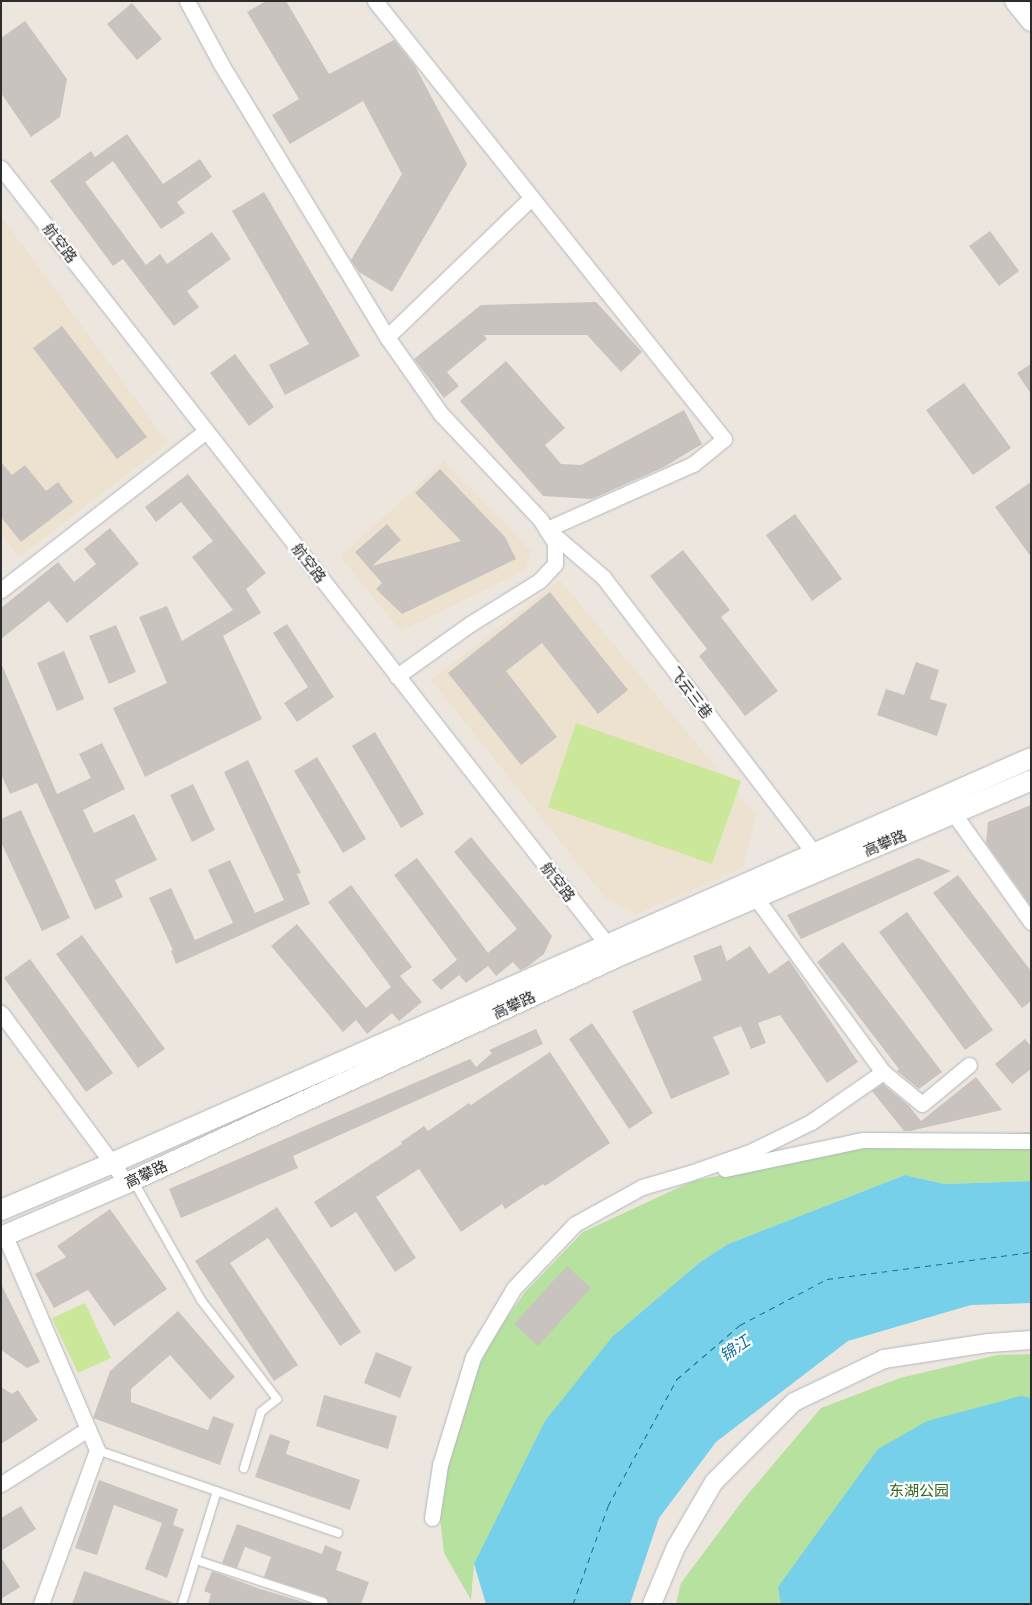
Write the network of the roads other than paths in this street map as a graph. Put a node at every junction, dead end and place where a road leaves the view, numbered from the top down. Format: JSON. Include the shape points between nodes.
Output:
{"nodes":[{"id":1,"x":187,"y":1,"type":"edge"},
{"id":2,"x":375,"y":1,"type":"edge"},
{"id":3,"x":1015,"y":1,"type":"edge"},
{"id":4,"x":1031,"y":22,"type":"edge"},
{"id":5,"x":1,"y":168,"type":"edge"},
{"id":6,"x":531,"y":198,"type":"junction"},
{"id":7,"x":387,"y":337,"type":"junction"},
{"id":8,"x":206,"y":431,"type":"junction"},
{"id":9,"x":547,"y":529,"type":"junction"},
{"id":10,"x":1,"y":590,"type":"edge"},
{"id":11,"x":397,"y":676,"type":"junction"},
{"id":12,"x":1031,"y":758,"type":"edge"},
{"id":13,"x":1031,"y":780,"type":"edge"},
{"id":14,"x":954,"y":814,"type":"junction"},
{"id":15,"x":818,"y":862,"type":"junction"},
{"id":16,"x":756,"y":898,"type":"junction"},
{"id":17,"x":1031,"y":922,"type":"edge"},
{"id":18,"x":612,"y":951,"type":"junction"},
{"id":19,"x":1,"y":1013,"type":"edge"},
{"id":20,"x":969,"y":1065,"type":"dead end"},
{"id":21,"x":884,"y":1072,"type":"junction"},
{"id":22,"x":1031,"y":1141,"type":"edge"},
{"id":23,"x":112,"y":1163,"type":"junction"},
{"id":24,"x":690,"y":1173,"type":"junction"},
{"id":25,"x":130,"y":1182,"type":"junction"},
{"id":26,"x":1,"y":1210,"type":"edge"},
{"id":27,"x":3,"y":1236,"type":"edge"},
{"id":28,"x":1031,"y":1340,"type":"edge"},
{"id":29,"x":88,"y":1429,"type":"junction"},
{"id":30,"x":97,"y":1450,"type":"junction"},
{"id":31,"x":244,"y":1468,"type":"dead end"},
{"id":32,"x":1,"y":1484,"type":"edge"},
{"id":33,"x":217,"y":1492,"type":"junction"},
{"id":34,"x":432,"y":1518,"type":"dead end"},
{"id":35,"x":338,"y":1533,"type":"dead end"},
{"id":36,"x":196,"y":1560,"type":"junction"},
{"id":37,"x":41,"y":1604,"type":"edge"},
{"id":38,"x":182,"y":1604,"type":"edge"},
{"id":39,"x":322,"y":1604,"type":"edge"},
{"id":40,"x":652,"y":1604,"type":"edge"}],
"edges":[{"from":1,"to":7,"type":"street","via":[[221,64]]},
{"from":2,"to":6,"type":"street"},
{"from":3,"to":4,"type":"main road"},
{"from":5,"to":8,"type":"street","name":"航空路"},
{"from":6,"to":7,"type":"street"},
{"from":6,"to":9,"type":"street","via":[[724,439],[694,464]]},
{"from":7,"to":9,"type":"street","via":[[441,414]]},
{"from":8,"to":10,"type":"street"},
{"from":8,"to":11,"type":"street","name":"航空路"},
{"from":9,"to":11,"type":"street","via":[[555,542],[555,564],[540,581],[470,624]]},
{"from":9,"to":15,"type":"street","name":"飞云三巷","via":[[603,577]]},
{"from":11,"to":18,"type":"street","name":"航空路"},
{"from":12,"to":15,"type":"main road","name":"高攀路"},
{"from":13,"to":14,"type":"main road","name":"高攀路"},
{"from":14,"to":15,"type":"main road","name":"高攀路"},
{"from":14,"to":17,"type":"street"},
{"from":15,"to":16,"type":"main road","name":"高攀路"},
{"from":15,"to":18,"type":"main road","name":"高攀路"},
{"from":16,"to":18,"type":"main road","name":"高攀路"},
{"from":16,"to":21,"type":"street"},
{"from":18,"to":23,"type":"main road","name":"高攀路"},
{"from":18,"to":25,"type":"main road","name":"高攀路"},
{"from":19,"to":23,"type":"street"},
{"from":20,"to":21,"type":"street","via":[[922,1104]]},
{"from":21,"to":24,"type":"street","via":[[811,1122],[752,1151]]},
{"from":22,"to":24,"type":"street","via":[[863,1140]]},
{"from":23,"to":25,"type":"street"},
{"from":23,"to":26,"type":"main road","name":"高攀路"},
{"from":24,"to":34,"type":"street","via":[[642,1188],[575,1224],[514,1288],[473,1357],[440,1464]]},
{"from":25,"to":27,"type":"main road","name":"高攀路"},
{"from":25,"to":31,"type":"lane","via":[[201,1300],[277,1399],[261,1412]]},
{"from":27,"to":29,"type":"street"},
{"from":28,"to":40,"type":"street","via":[[884,1359],[794,1402],[714,1482],[676,1547]]},
{"from":29,"to":30,"type":"street"},
{"from":29,"to":32,"type":"street"},
{"from":30,"to":33,"type":"lane"},
{"from":30,"to":37,"type":"street"},
{"from":33,"to":35,"type":"lane"},
{"from":33,"to":36,"type":"lane"},
{"from":36,"to":38,"type":"lane"},
{"from":36,"to":39,"type":"lane"}]}
